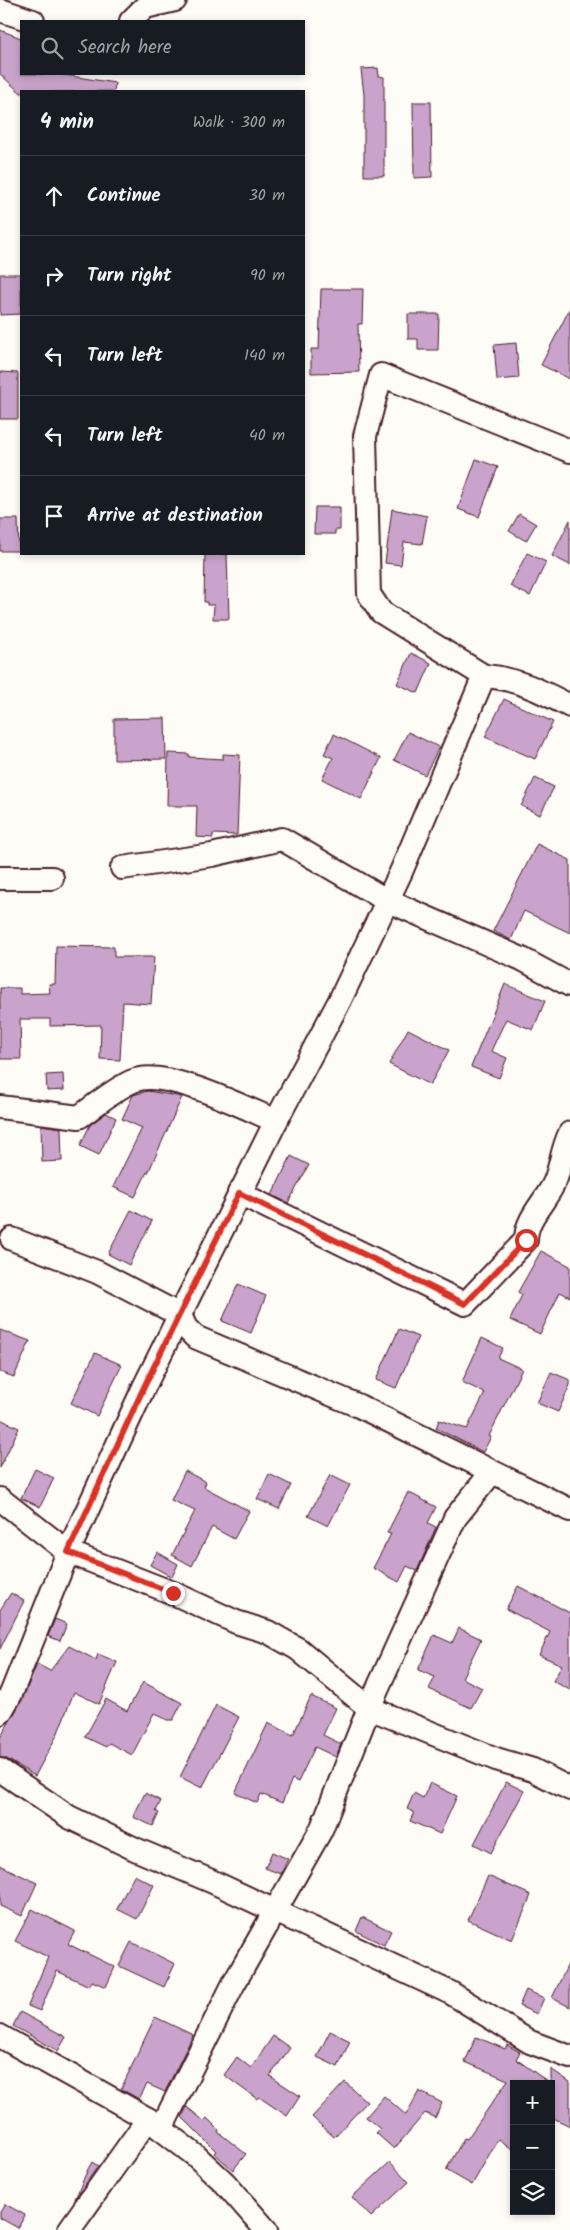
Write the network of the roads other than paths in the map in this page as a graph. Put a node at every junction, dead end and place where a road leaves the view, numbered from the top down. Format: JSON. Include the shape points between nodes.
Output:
{"nodes":[{"id":1,"x":174,"y":0,"type":"edge"},
{"id":2,"x":0,"y":10,"type":"edge"},
{"id":3,"x":30,"y":20,"type":"edge"},
{"id":4,"x":132,"y":20,"type":"edge"},
{"id":5,"x":570,"y":451,"type":"edge"},
{"id":6,"x":484,"y":676,"type":"junction"},
{"id":7,"x":570,"y":706,"type":"edge"},
{"id":8,"x":122,"y":868,"type":"dead end"},
{"id":9,"x":0,"y":878,"type":"edge"},
{"id":10,"x":52,"y":878,"type":"dead end"},
{"id":11,"x":386,"y":900,"type":"junction"},
{"id":12,"x":570,"y":985,"type":"edge"},
{"id":13,"x":0,"y":1107,"type":"edge"},
{"id":14,"x":276,"y":1121,"type":"junction"},
{"id":15,"x":570,"y":1134,"type":"edge"},
{"id":16,"x":239,"y":1193,"type":"junction"},
{"id":17,"x":12,"y":1239,"type":"dead end"},
{"id":18,"x":180,"y":1315,"type":"junction"},
{"id":19,"x":195,"y":1337,"type":"junction"},
{"id":20,"x":165,"y":1346,"type":"junction"},
{"id":21,"x":492,"y":1472,"type":"junction"},
{"id":22,"x":0,"y":1499,"type":"edge"},
{"id":23,"x":570,"y":1510,"type":"edge"},
{"id":24,"x":68,"y":1552,"type":"junction"},
{"id":25,"x":369,"y":1708,"type":"junction"},
{"id":26,"x":0,"y":1713,"type":"edge"},
{"id":27,"x":0,"y":1770,"type":"edge"},
{"id":28,"x":570,"y":1789,"type":"edge"},
{"id":29,"x":274,"y":1912,"type":"junction"},
{"id":30,"x":0,"y":2036,"type":"edge"},
{"id":31,"x":570,"y":2057,"type":"edge"},
{"id":32,"x":155,"y":2124,"type":"junction"},
{"id":33,"x":69,"y":2230,"type":"edge"},
{"id":34,"x":266,"y":2230,"type":"edge"}],
"edges":[{"from":1,"to":4,"type":"street","via":[[144,7]]},
{"from":2,"to":3,"type":"street"},
{"from":5,"to":6,"type":"street","via":[[381,375],[364,436],[369,594],[381,612]]},
{"from":6,"to":7,"type":"street","via":[[528,684]]},
{"from":6,"to":11,"type":"street","via":[[401,872]]},
{"from":8,"to":11,"type":"street","via":[[212,856],[282,839]]},
{"from":9,"to":10,"type":"street"},
{"from":11,"to":12,"type":"street","via":[[522,959]]},
{"from":11,"to":14,"type":"street","via":[[340,1000]]},
{"from":13,"to":14,"type":"street","via":[[79,1117],[135,1080],[161,1079],[200,1088]]},
{"from":14,"to":16,"type":"street"},
{"from":15,"to":16,"type":"street","via":[[554,1182],[526,1229],[526,1240],[465,1304]]},
{"from":16,"to":18,"type":"street"},
{"from":17,"to":18,"type":"street","via":[[97,1272]]},
{"from":18,"to":19,"type":"street"},
{"from":18,"to":20,"type":"street"},
{"from":19,"to":20,"type":"street"},
{"from":19,"to":21,"type":"street","via":[[359,1406]]},
{"from":20,"to":24,"type":"street"},
{"from":21,"to":23,"type":"street"},
{"from":21,"to":25,"type":"street","via":[[455,1518]]},
{"from":22,"to":24,"type":"street"},
{"from":24,"to":25,"type":"street","via":[[173,1593],[236,1622],[268,1632],[298,1649]]},
{"from":24,"to":26,"type":"street","via":[[11,1694]]},
{"from":25,"to":28,"type":"street","via":[[496,1759],[533,1770]]},
{"from":25,"to":29,"type":"street","via":[[320,1830]]},
{"from":27,"to":29,"type":"street","via":[[69,1816]]},
{"from":29,"to":31,"type":"street","via":[[451,1993],[530,2042]]},
{"from":29,"to":32,"type":"street"},
{"from":30,"to":32,"type":"street"},
{"from":32,"to":33,"type":"street"},
{"from":32,"to":34,"type":"street","via":[[225,2183]]}]}
